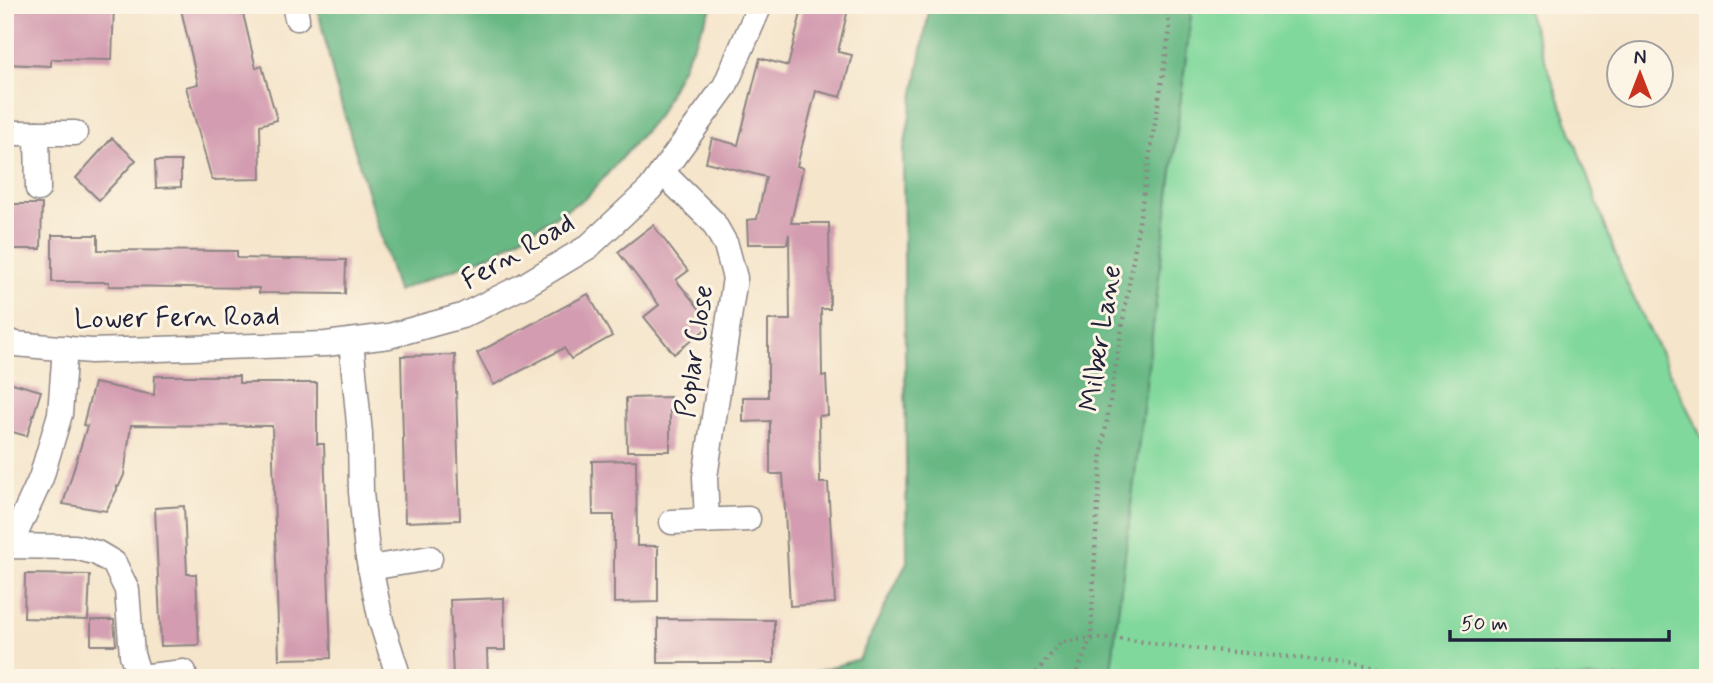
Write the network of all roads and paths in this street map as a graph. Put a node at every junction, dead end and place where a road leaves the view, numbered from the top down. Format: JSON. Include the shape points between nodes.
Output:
{"nodes":[{"id":1,"x":760,"y":5,"type":"edge"},
{"id":2,"x":1166,"y":5,"type":"edge"},
{"id":3,"x":5,"y":133,"type":"edge"},
{"id":4,"x":37,"y":133,"type":"junction"},
{"id":5,"x":75,"y":133,"type":"dead end"},
{"id":6,"x":662,"y":172,"type":"junction"},
{"id":7,"x":38,"y":189,"type":"dead end"},
{"id":8,"x":5,"y":340,"type":"edge"},
{"id":9,"x":351,"y":341,"type":"junction"},
{"id":10,"x":65,"y":348,"type":"junction"},
{"id":11,"x":748,"y":519,"type":"dead end"},
{"id":12,"x":707,"y":521,"type":"junction"},
{"id":13,"x":672,"y":522,"type":"dead end"},
{"id":14,"x":8,"y":546,"type":"edge"},
{"id":15,"x":430,"y":558,"type":"dead end"},
{"id":16,"x":370,"y":568,"type":"junction"},
{"id":17,"x":1091,"y":638,"type":"junction"},
{"id":18,"x":184,"y":672,"type":"dead end"},
{"id":19,"x":140,"y":677,"type":"edge"},
{"id":20,"x":399,"y":678,"type":"edge"},
{"id":21,"x":1032,"y":678,"type":"edge"},
{"id":22,"x":1075,"y":678,"type":"edge"},
{"id":23,"x":1433,"y":678,"type":"edge"}],
"edges":[{"from":1,"to":6,"type":"street","name":"Fern Road","via":[[725,86]]},
{"from":2,"to":17,"type":"path","name":"Milber Lane","via":[[1170,30],[1102,451]]},
{"from":3,"to":4,"type":"street"},
{"from":4,"to":5,"type":"street"},
{"from":4,"to":7,"type":"street"},
{"from":6,"to":9,"type":"street","name":"Fern Road","via":[[588,247],[525,285],[461,316],[389,336]]},
{"from":6,"to":12,"type":"street","name":"Poplar Close","via":[[713,222],[726,245],[735,278],[705,477]]},
{"from":8,"to":10,"type":"street","name":"Lower Fern Road"},
{"from":9,"to":10,"type":"street","name":"Lower Fern Road","via":[[91,351]]},
{"from":9,"to":16,"type":"street"},
{"from":10,"to":14,"type":"street","via":[[60,414],[41,478]]},
{"from":11,"to":12,"type":"street"},
{"from":12,"to":13,"type":"street"},
{"from":14,"to":19,"type":"street","via":[[75,547],[97,552],[114,563],[127,590],[132,655]]},
{"from":15,"to":16,"type":"street"},
{"from":16,"to":20,"type":"street"},
{"from":17,"to":21,"type":"path","via":[[1060,643]]},
{"from":17,"to":22,"type":"path","name":"Milber Lane"},
{"from":17,"to":23,"type":"path","via":[[1324,660]]},
{"from":18,"to":19,"type":"street"}]}
